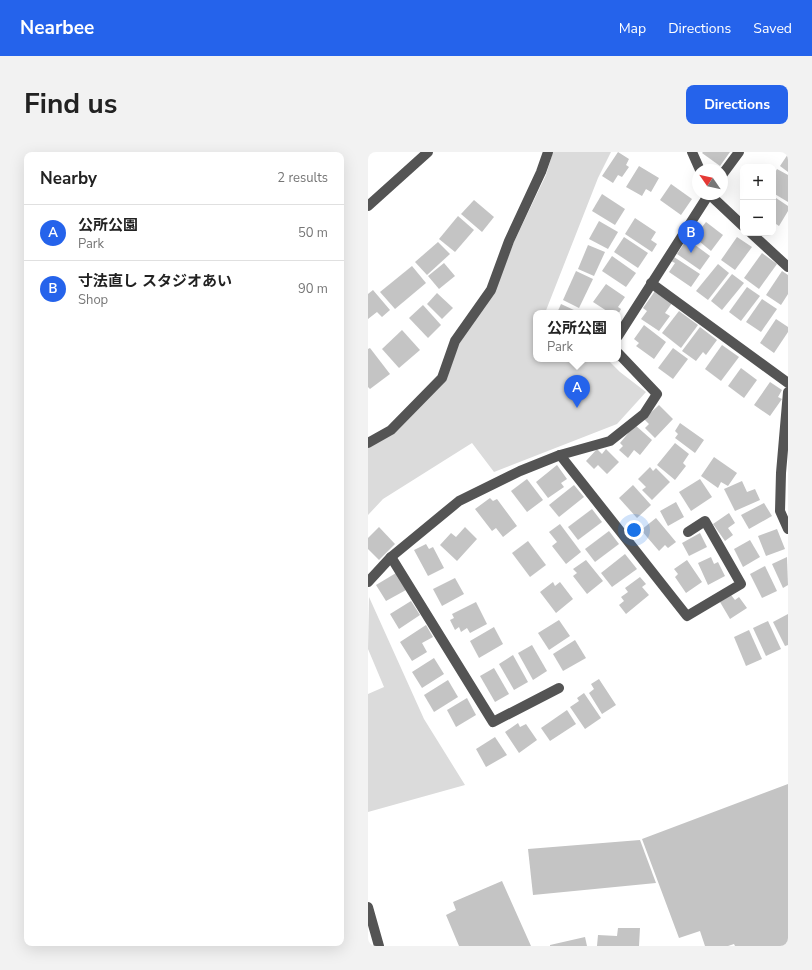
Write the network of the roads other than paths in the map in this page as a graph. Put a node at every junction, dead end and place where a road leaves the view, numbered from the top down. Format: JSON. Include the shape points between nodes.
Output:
{"nodes":[{"id":1,"x":428,"y":152,"type":"edge"},
{"id":2,"x":548,"y":152,"type":"edge"},
{"id":3,"x":692,"y":152,"type":"edge"},
{"id":4,"x":739,"y":152,"type":"edge"},
{"id":5,"x":697,"y":164,"type":"edge"},
{"id":6,"x":728,"y":168,"type":"edge"},
{"id":7,"x":705,"y":200,"type":"edge"},
{"id":8,"x":715,"y":200,"type":"edge"},
{"id":9,"x":368,"y":206,"type":"edge"},
{"id":10,"x":740,"y":223,"type":"edge"},
{"id":11,"x":754,"y":236,"type":"edge"},
{"id":12,"x":788,"y":267,"type":"edge"},
{"id":13,"x":651,"y":283,"type":"junction"},
{"id":14,"x":621,"y":331,"type":"edge"},
{"id":15,"x":621,"y":356,"type":"edge"},
{"id":16,"x":788,"y":383,"type":"edge"},
{"id":17,"x":788,"y":392,"type":"edge"},
{"id":18,"x":368,"y":443,"type":"edge"},
{"id":19,"x":560,"y":455,"type":"junction"},
{"id":20,"x":784,"y":470,"type":"edge"},
{"id":21,"x":788,"y":529,"type":"edge"},
{"id":22,"x":688,"y":532,"type":"dead end"},
{"id":23,"x":391,"y":557,"type":"junction"},
{"id":24,"x":368,"y":582,"type":"edge"},
{"id":25,"x":559,"y":688,"type":"dead end"},
{"id":26,"x":368,"y":907,"type":"edge"},
{"id":27,"x":380,"y":946,"type":"edge"}],
"edges":[{"from":1,"to":9,"type":"street"},
{"from":2,"to":18,"type":"street","via":[[509,241],[491,290],[455,341],[442,378],[390,430]]},
{"from":3,"to":5,"type":"street"},
{"from":4,"to":6,"type":"street"},
{"from":7,"to":13,"type":"street"},
{"from":8,"to":10,"type":"street"},
{"from":11,"to":12,"type":"street"},
{"from":13,"to":14,"type":"street"},
{"from":13,"to":16,"type":"street"},
{"from":15,"to":19,"type":"street","via":[[657,394],[644,414],[610,441]]},
{"from":17,"to":20,"type":"street"},
{"from":19,"to":22,"type":"street","via":[[687,616],[741,584],[705,521]]},
{"from":19,"to":23,"type":"street","via":[[520,471],[459,502]]},
{"from":20,"to":21,"type":"street","via":[[780,511]]},
{"from":23,"to":24,"type":"street"},
{"from":23,"to":25,"type":"street","via":[[493,722]]},
{"from":26,"to":27,"type":"street"}]}
